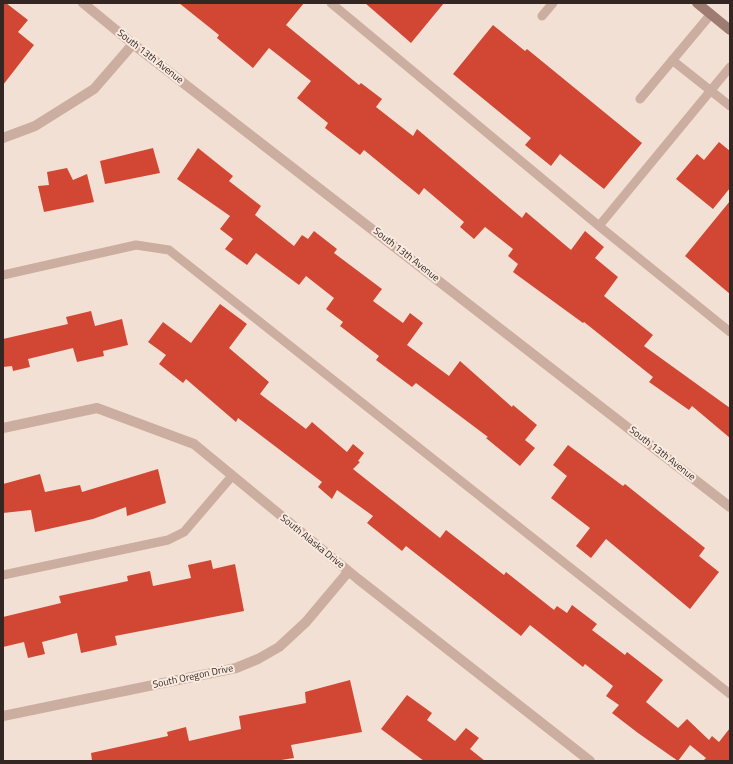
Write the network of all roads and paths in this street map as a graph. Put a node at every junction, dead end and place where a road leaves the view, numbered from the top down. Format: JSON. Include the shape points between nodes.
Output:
{"nodes":[{"id":1,"x":83,"y":3,"type":"edge"},
{"id":2,"x":331,"y":3,"type":"edge"},
{"id":3,"x":553,"y":3,"type":"edge"},
{"id":4,"x":697,"y":3,"type":"edge"},
{"id":5,"x":711,"y":14,"type":"junction"},
{"id":6,"x":542,"y":16,"type":"dead end"},
{"id":7,"x":730,"y":30,"type":"edge"},
{"id":8,"x":133,"y":44,"type":"junction"},
{"id":9,"x":672,"y":60,"type":"junction"},
{"id":10,"x":730,"y":67,"type":"edge"},
{"id":11,"x":710,"y":91,"type":"junction"},
{"id":12,"x":640,"y":99,"type":"dead end"},
{"id":13,"x":730,"y":106,"type":"edge"},
{"id":14,"x":3,"y":138,"type":"edge"},
{"id":15,"x":599,"y":226,"type":"junction"},
{"id":16,"x":3,"y":275,"type":"edge"},
{"id":17,"x":730,"y":332,"type":"edge"},
{"id":18,"x":3,"y":428,"type":"edge"},
{"id":19,"x":232,"y":476,"type":"junction"},
{"id":20,"x":730,"y":507,"type":"edge"},
{"id":21,"x":348,"y":572,"type":"junction"},
{"id":22,"x":3,"y":575,"type":"edge"},
{"id":23,"x":730,"y":694,"type":"edge"},
{"id":24,"x":3,"y":716,"type":"edge"},
{"id":25,"x":590,"y":761,"type":"edge"}],
"edges":[{"from":1,"to":8,"type":"street","name":"South 13th Avenue"},
{"from":2,"to":15,"type":"lane"},
{"from":3,"to":6,"type":"lane"},
{"from":4,"to":5,"type":"main road"},
{"from":5,"to":7,"type":"main road"},
{"from":5,"to":9,"type":"lane"},
{"from":8,"to":14,"type":"street","via":[[94,89],[35,126]]},
{"from":8,"to":20,"type":"street","name":"South 13th Avenue"},
{"from":9,"to":11,"type":"lane"},
{"from":9,"to":12,"type":"lane"},
{"from":10,"to":11,"type":"lane"},
{"from":11,"to":13,"type":"lane"},
{"from":11,"to":15,"type":"lane"},
{"from":15,"to":17,"type":"lane"},
{"from":16,"to":23,"type":"lane","via":[[136,245],[169,250]]},
{"from":18,"to":19,"type":"street","name":"South Alaska Drive","via":[[97,408],[194,444]]},
{"from":19,"to":21,"type":"street","name":"South Alaska Drive"},
{"from":19,"to":22,"type":"lane","via":[[184,532],[168,540]]},
{"from":21,"to":24,"type":"street","name":"South Oregon Drive","via":[[279,647],[253,662],[236,668]]},
{"from":21,"to":25,"type":"street","name":"South Alaska Drive"}]}
